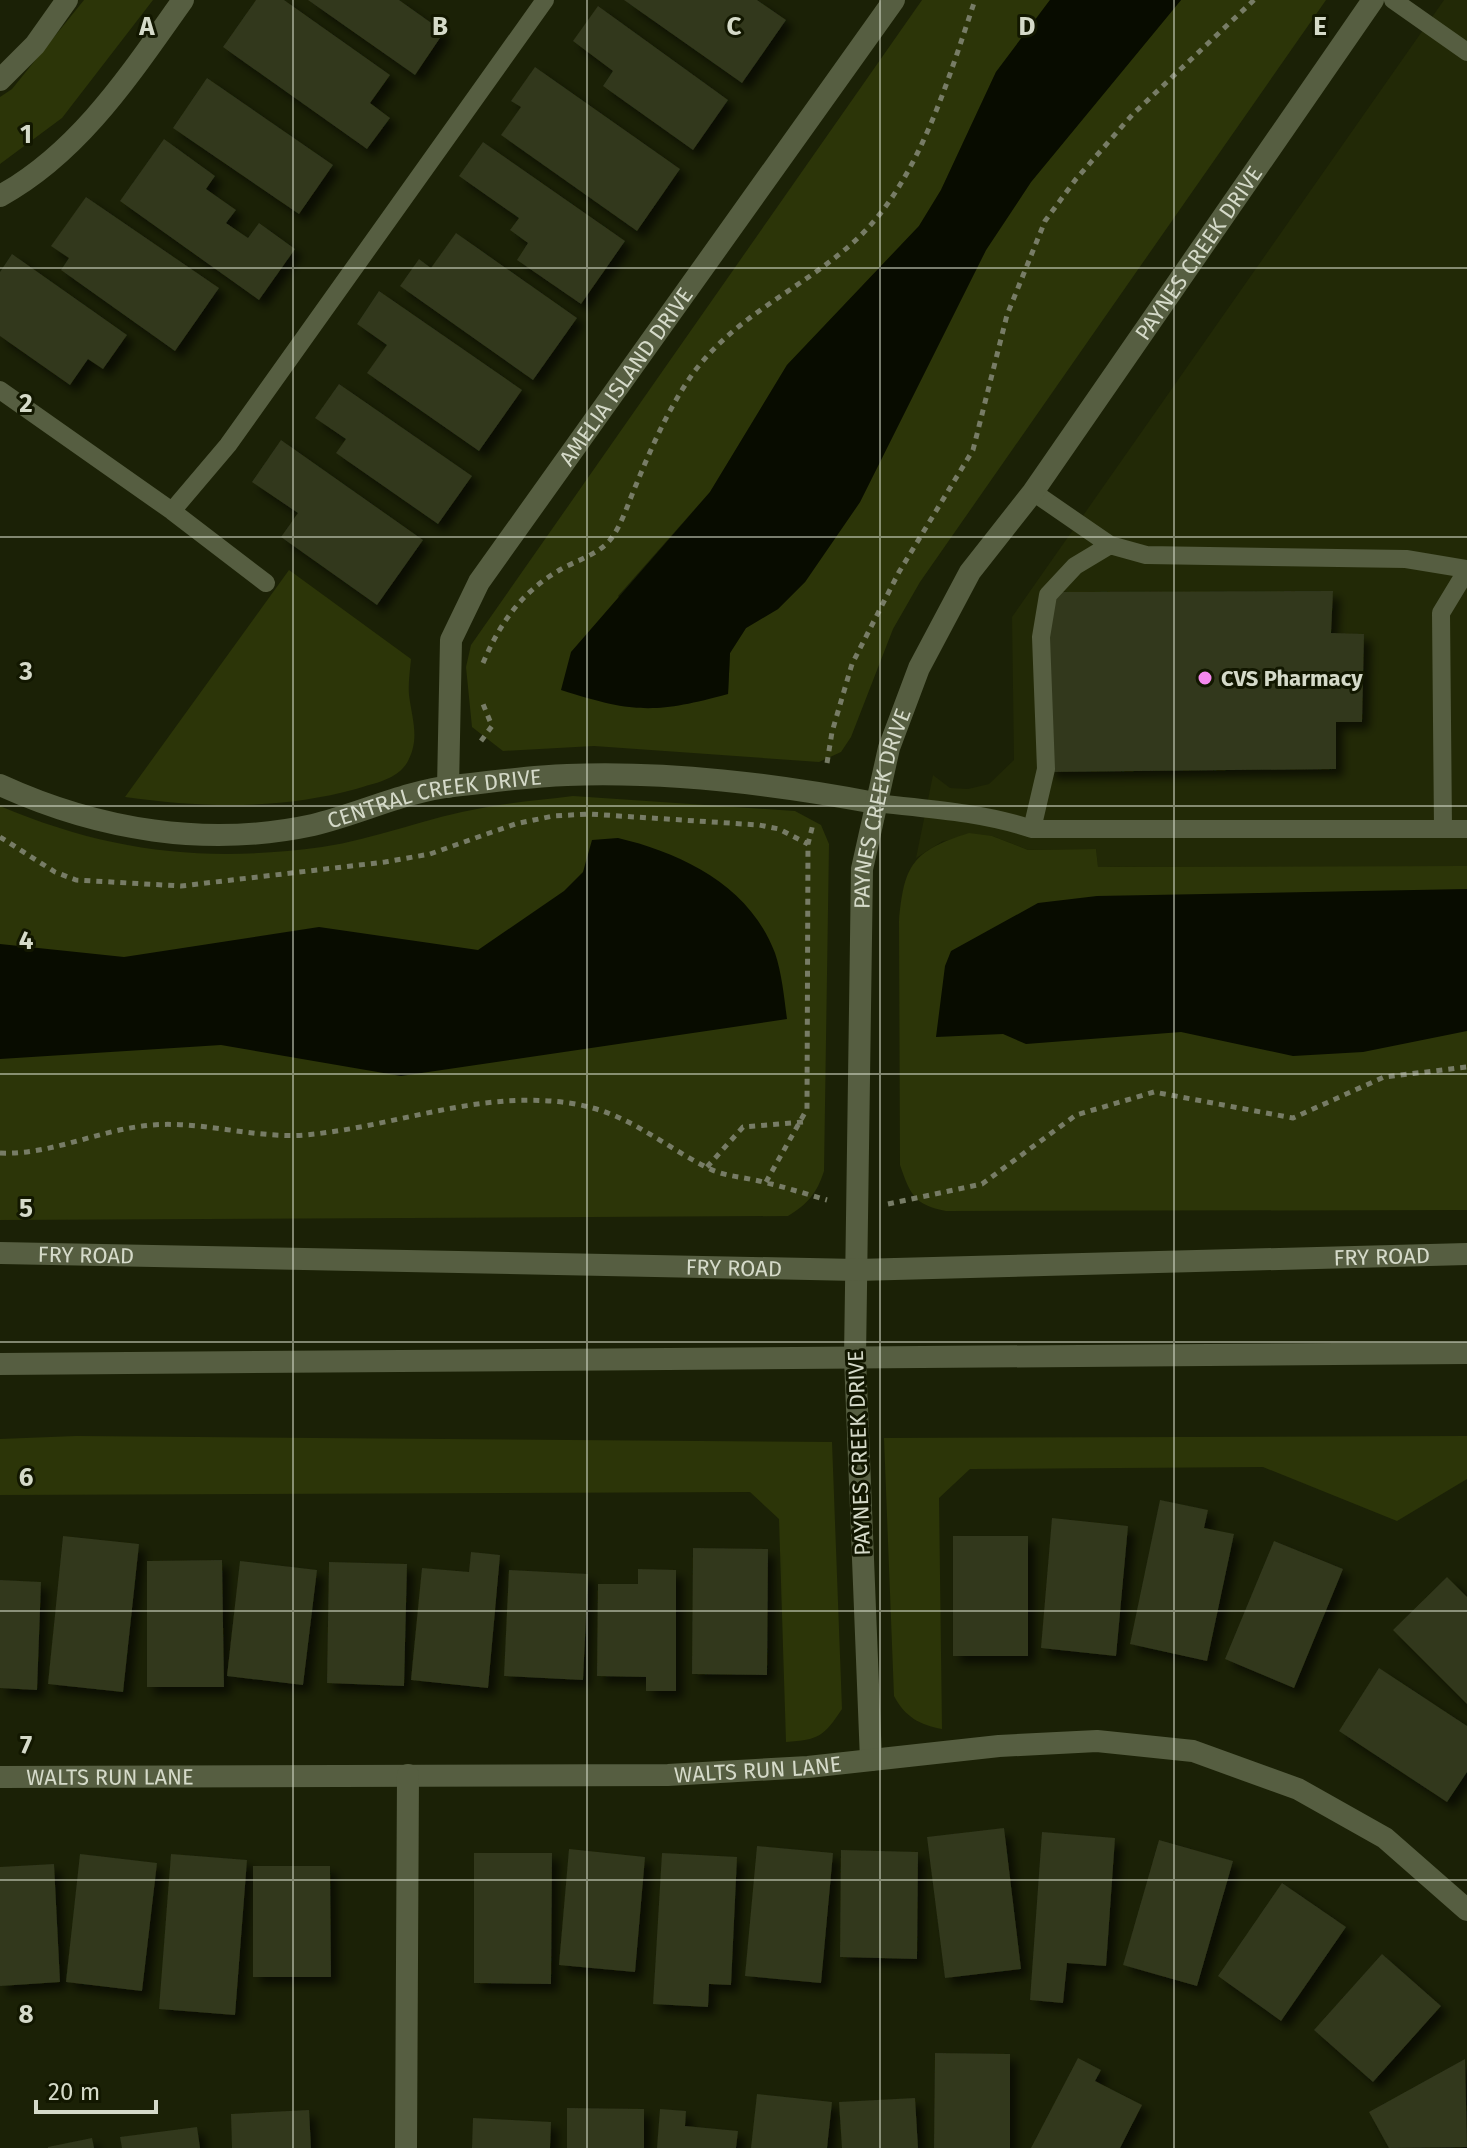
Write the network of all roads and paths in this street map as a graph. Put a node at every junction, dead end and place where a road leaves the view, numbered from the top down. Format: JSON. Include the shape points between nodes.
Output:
{"nodes":[{"id":1,"x":67,"y":0,"type":"edge"},
{"id":2,"x":183,"y":0,"type":"edge"},
{"id":3,"x":545,"y":0,"type":"edge"},
{"id":4,"x":894,"y":0,"type":"edge"},
{"id":5,"x":975,"y":0,"type":"edge"},
{"id":6,"x":1254,"y":0,"type":"edge"},
{"id":7,"x":1373,"y":0,"type":"edge"},
{"id":8,"x":1393,"y":0,"type":"edge"},
{"id":9,"x":1467,"y":52,"type":"edge"},
{"id":10,"x":0,"y":80,"type":"edge"},
{"id":11,"x":0,"y":196,"type":"edge"},
{"id":12,"x":0,"y":390,"type":"edge"},
{"id":13,"x":1033,"y":492,"type":"junction"},
{"id":14,"x":172,"y":511,"type":"junction"},
{"id":15,"x":1110,"y":545,"type":"junction"},
{"id":16,"x":1467,"y":570,"type":"edge"},
{"id":17,"x":266,"y":583,"type":"dead end"},
{"id":18,"x":482,"y":665,"type":"dead end"},
{"id":19,"x":480,"y":695,"type":"dead end"},
{"id":20,"x":492,"y":726,"type":"dead end"},
{"id":21,"x":0,"y":785,"type":"edge"},
{"id":22,"x":448,"y":787,"type":"junction"},
{"id":23,"x":822,"y":793,"type":"junction"},
{"id":24,"x":875,"y":803,"type":"junction"},
{"id":25,"x":1443,"y":828,"type":"junction"},
{"id":26,"x":1032,"y":829,"type":"junction"},
{"id":27,"x":1467,"y":829,"type":"edge"},
{"id":28,"x":0,"y":837,"type":"edge"},
{"id":29,"x":808,"y":844,"type":"junction"},
{"id":30,"x":1467,"y":1067,"type":"edge"},
{"id":31,"x":803,"y":1122,"type":"junction"},
{"id":32,"x":0,"y":1153,"type":"edge"},
{"id":33,"x":707,"y":1167,"type":"junction"},
{"id":34,"x":765,"y":1182,"type":"junction"},
{"id":35,"x":857,"y":1208,"type":"junction"},
{"id":36,"x":0,"y":1253,"type":"edge"},
{"id":37,"x":1467,"y":1254,"type":"edge"},
{"id":38,"x":857,"y":1270,"type":"junction"},
{"id":39,"x":1467,"y":1353,"type":"edge"},
{"id":40,"x":855,"y":1358,"type":"junction"},
{"id":41,"x":0,"y":1364,"type":"edge"},
{"id":42,"x":871,"y":1760,"type":"junction"},
{"id":43,"x":408,"y":1775,"type":"junction"},
{"id":44,"x":0,"y":1777,"type":"edge"},
{"id":45,"x":1466,"y":1905,"type":"edge"},
{"id":46,"x":406,"y":2148,"type":"edge"}],
"edges":[{"from":1,"to":10,"type":"street","via":[[35,45]]},
{"from":2,"to":11,"type":"street","via":[[109,104],[28,181]]},
{"from":3,"to":14,"type":"lane","via":[[228,445]]},
{"from":4,"to":22,"type":"street","name":"AMELIA ISLAND DRIVE","via":[[479,582],[451,640]]},
{"from":5,"to":18,"type":"path","via":[[938,105],[881,210],[859,237],[768,302],[695,370],[666,415],[609,541],[532,589],[509,612]]},
{"from":6,"to":23,"type":"path","via":[[1133,114],[1045,221],[1007,315],[973,450],[899,572],[852,664],[832,732]]},
{"from":7,"to":13,"type":"street","name":"PAYNES CREEK DRIVE"},
{"from":8,"to":9,"type":"lane"},
{"from":12,"to":14,"type":"lane"},
{"from":13,"to":15,"type":"lane"},
{"from":13,"to":24,"type":"street","name":"PAYNES CREEK DRIVE","via":[[970,572],[919,668]]},
{"from":14,"to":17,"type":"lane"},
{"from":15,"to":16,"type":"lane","via":[[1146,555],[1406,559]]},
{"from":15,"to":26,"type":"lane","via":[[1075,566],[1048,595],[1041,637],[1046,769]]},
{"from":16,"to":25,"type":"lane","via":[[1441,613]]},
{"from":19,"to":20,"type":"path"},
{"from":21,"to":22,"type":"street","name":"CENTRAL CREEK DRIVE","via":[[96,820],[212,837],[313,825]]},
{"from":22,"to":23,"type":"street","name":"CENTRAL CREEK DRIVE","via":[[567,775],[695,778]]},
{"from":23,"to":24,"type":"street","name":"CENTRAL CREEK DRIVE"},
{"from":23,"to":29,"type":"path"},
{"from":24,"to":26,"type":"lane","via":[[977,815]]},
{"from":24,"to":35,"type":"street","name":"PAYNES CREEK DRIVE","via":[[862,869]]},
{"from":25,"to":26,"type":"lane"},
{"from":25,"to":27,"type":"lane"},
{"from":28,"to":29,"type":"path","via":[[76,880],[181,886],[278,878],[430,854],[515,824],[565,815],[759,825]]},
{"from":29,"to":31,"type":"path","via":[[808,1087]]},
{"from":30,"to":35,"type":"path","via":[[1384,1077],[1293,1118],[1154,1092],[1076,1115],[982,1184]]},
{"from":31,"to":33,"type":"path","via":[[743,1127]]},
{"from":31,"to":34,"type":"path"},
{"from":32,"to":33,"type":"path","via":[[42,1151],[138,1126],[302,1135],[462,1104],[527,1100],[571,1103],[616,1116]]},
{"from":33,"to":34,"type":"path"},
{"from":34,"to":35,"type":"path"},
{"from":35,"to":38,"type":"street","name":"PAYNES CREEK DRIVE"},
{"from":36,"to":38,"type":"street","name":"FRY ROAD"},
{"from":37,"to":38,"type":"street","name":"FRY ROAD"},
{"from":38,"to":40,"type":"street","name":"PAYNES CREEK DRIVE"},
{"from":39,"to":40,"type":"street"},
{"from":40,"to":41,"type":"street"},
{"from":40,"to":42,"type":"street","name":"PAYNES CREEK DRIVE"},
{"from":42,"to":43,"type":"street","name":"WALTS RUN LANE","via":[[668,1775]]},
{"from":42,"to":45,"type":"street","name":"WALTS RUN LANE","via":[[1097,1741],[1193,1751],[1298,1789],[1385,1838]]},
{"from":43,"to":44,"type":"street","name":"WALTS RUN LANE"},
{"from":43,"to":46,"type":"street"}]}
